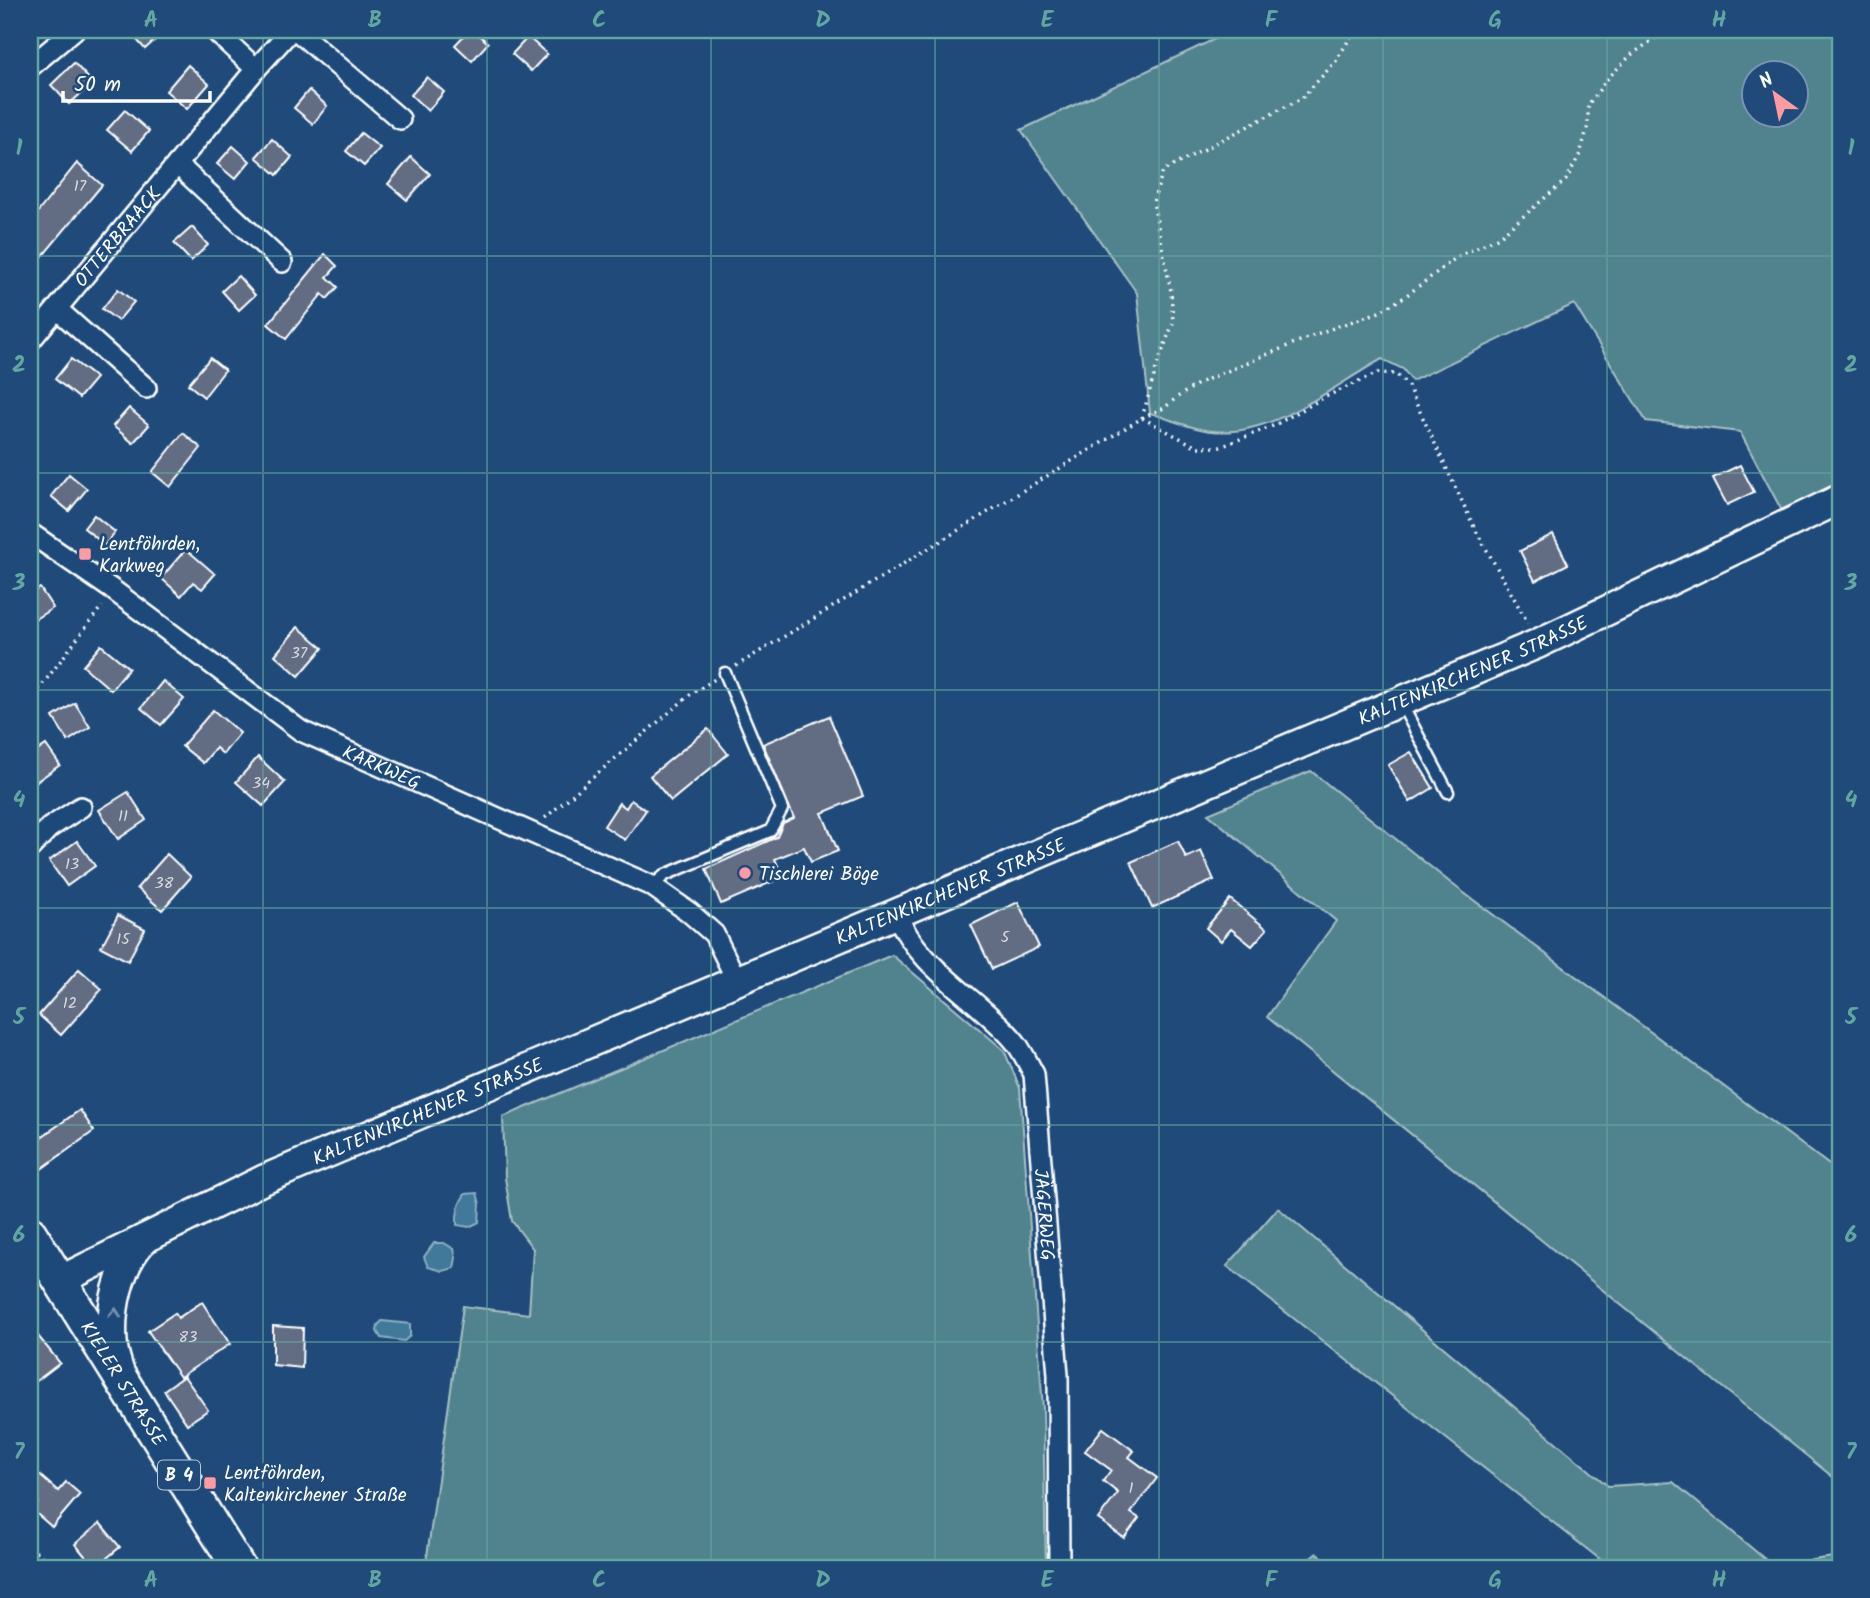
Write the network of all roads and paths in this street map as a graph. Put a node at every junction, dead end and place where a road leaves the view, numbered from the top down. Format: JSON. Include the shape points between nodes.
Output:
{"nodes":[{"id":1,"x":74,"y":30,"type":"edge"},
{"id":2,"x":214,"y":30,"type":"edge"},
{"id":3,"x":294,"y":30,"type":"edge"},
{"id":4,"x":1355,"y":30,"type":"edge"},
{"id":5,"x":1667,"y":30,"type":"edge"},
{"id":6,"x":30,"y":67,"type":"edge"},
{"id":7,"x":256,"y":69,"type":"junction"},
{"id":8,"x":400,"y":118,"type":"dead end"},
{"id":9,"x":177,"y":163,"type":"junction"},
{"id":10,"x":282,"y":262,"type":"dead end"},
{"id":11,"x":57,"y":309,"type":"junction"},
{"id":12,"x":30,"y":341,"type":"edge"},
{"id":13,"x":146,"y":388,"type":"dead end"},
{"id":14,"x":1142,"y":418,"type":"junction"},
{"id":15,"x":1840,"y":499,"type":"edge"},
{"id":16,"x":30,"y":533,"type":"edge"},
{"id":17,"x":113,"y":590,"type":"junction"},
{"id":18,"x":1537,"y":644,"type":"junction"},
{"id":19,"x":725,"y":673,"type":"junction"},
{"id":20,"x":30,"y":701,"type":"edge"},
{"id":21,"x":1401,"y":701,"type":"junction"},
{"id":22,"x":1448,"y":792,"type":"dead end"},
{"id":23,"x":81,"y":807,"type":"dead end"},
{"id":24,"x":528,"y":833,"type":"junction"},
{"id":25,"x":30,"y":848,"type":"edge"},
{"id":26,"x":652,"y":886,"type":"junction"},
{"id":27,"x":897,"y":914,"type":"junction"},
{"id":28,"x":736,"y":979,"type":"junction"},
{"id":29,"x":30,"y":1233,"type":"edge"},
{"id":30,"x":144,"y":1239,"type":"junction"},
{"id":31,"x":61,"y":1280,"type":"junction"},
{"id":32,"x":121,"y":1381,"type":"junction"},
{"id":33,"x":30,"y":1547,"type":"edge"},
{"id":34,"x":56,"y":1568,"type":"edge"},
{"id":35,"x":239,"y":1568,"type":"edge"},
{"id":36,"x":1059,"y":1568,"type":"edge"}],
"edges":[{"from":1,"to":6,"type":"street"},
{"from":2,"to":7,"type":"street"},
{"from":3,"to":7,"type":"street","name":"OTTERBRAACK"},
{"from":3,"to":8,"type":"street","name":"OTTERBRAACK"},
{"from":4,"to":14,"type":"path","via":[[1336,61],[1302,98],[1163,172],[1153,202],[1173,323]]},
{"from":5,"to":14,"type":"path","via":[[1632,55],[1588,104],[1580,154],[1566,180],[1499,237],[1457,257],[1379,312],[1201,382]]},
{"from":7,"to":9,"type":"street","name":"OTTERBRAACK"},
{"from":9,"to":10,"type":"street"},
{"from":9,"to":11,"type":"street","name":"OTTERBRAACK"},
{"from":11,"to":12,"type":"street","name":"OTTERBRAACK"},
{"from":11,"to":13,"type":"street"},
{"from":14,"to":18,"type":"path","via":[[1197,447],[1220,447],[1378,373],[1396,374],[1408,386],[1475,529]]},
{"from":14,"to":19,"type":"path"},
{"from":15,"to":18,"type":"main road","name":"KALTENKIRCHENER STRASSE"},
{"from":16,"to":17,"type":"street","name":"KARKWEG"},
{"from":17,"to":20,"type":"path"},
{"from":17,"to":24,"type":"street","name":"KARKWEG","via":[[301,731]]},
{"from":18,"to":21,"type":"main road","name":"KALTENKIRCHENER STRASSE"},
{"from":19,"to":24,"type":"path","via":[[691,694]]},
{"from":19,"to":26,"type":"lane","via":[[782,809],[770,831],[665,875]]},
{"from":21,"to":22,"type":"lane"},
{"from":21,"to":27,"type":"main road","name":"KALTENKIRCHENER STRASSE"},
{"from":23,"to":25,"type":"street","via":[[49,828]]},
{"from":24,"to":26,"type":"street","name":"KARKWEG"},
{"from":26,"to":28,"type":"street","name":"KARKWEG","via":[[714,934]]},
{"from":27,"to":28,"type":"main road","name":"KALTENKIRCHENER STRASSE"},
{"from":27,"to":36,"type":"street","name":"JÄGERWEG","via":[[923,954],[1013,1038],[1034,1074],[1058,1375]]},
{"from":28,"to":30,"type":"main road","name":"KALTENKIRCHENER STRASSE","via":[[263,1180]]},
{"from":29,"to":31,"type":"main road","name":"KIELER STRASSE","number":"B 4"},
{"from":30,"to":31,"type":"main road","name":"KALTENKIRCHENER STRASSE"},
{"from":32,"to":30,"type":"main road","one_way":true,"via":[[113,1347],[116,1292],[131,1252]]},
{"from":31,"to":32,"type":"main road","name":"KIELER STRASSE","number":"B 4"},
{"from":32,"to":35,"type":"main road","name":"KIELER STRASSE","number":"B 4"},
{"from":33,"to":34,"type":"path"}]}
